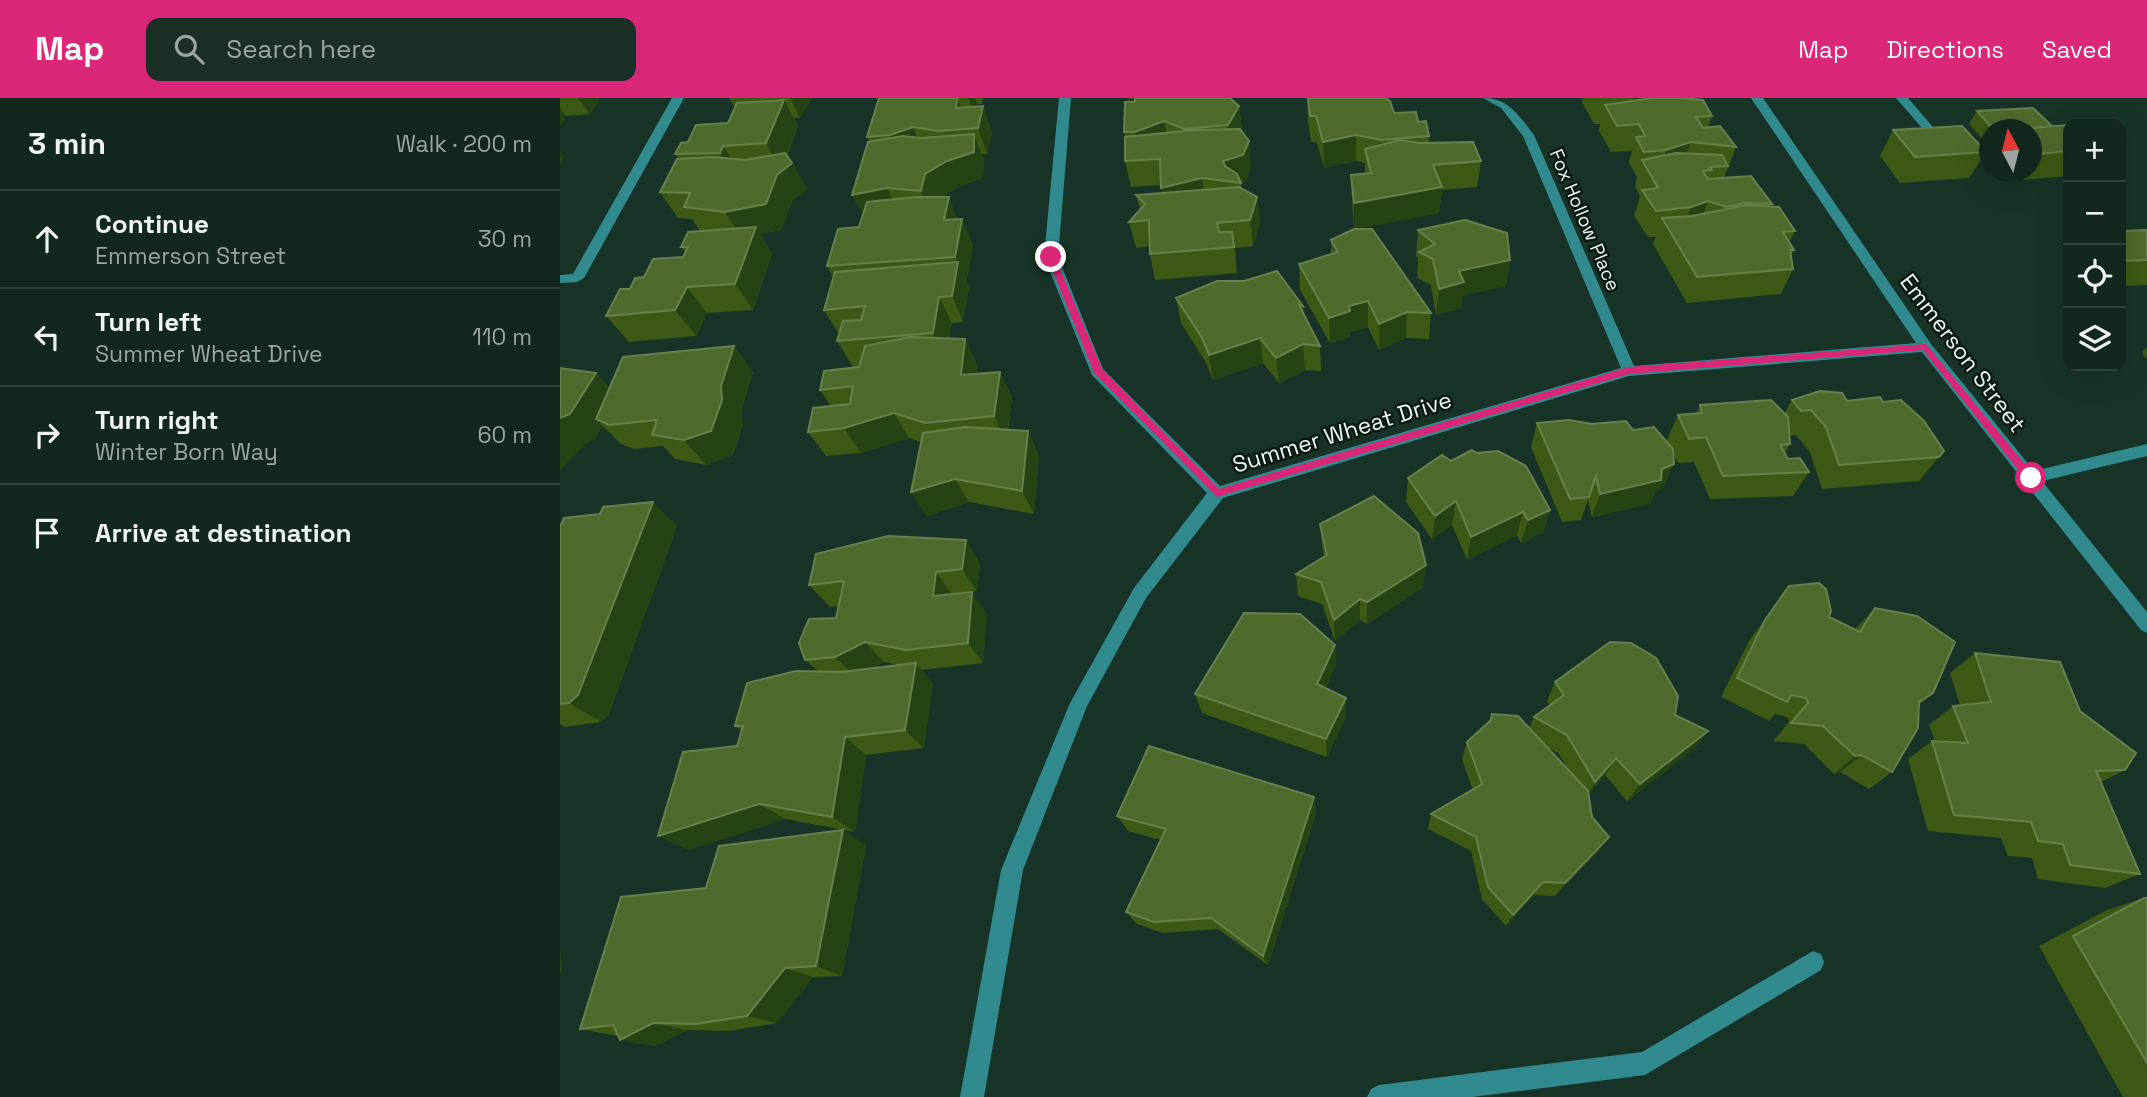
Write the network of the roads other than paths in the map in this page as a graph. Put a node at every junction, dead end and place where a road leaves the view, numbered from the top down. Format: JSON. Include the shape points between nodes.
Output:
{"nodes":[{"id":1,"x":678,"y":98,"type":"edge"},
{"id":2,"x":1065,"y":98,"type":"edge"},
{"id":3,"x":1489,"y":98,"type":"edge"},
{"id":4,"x":1756,"y":98,"type":"edge"},
{"id":5,"x":1902,"y":98,"type":"edge"},
{"id":6,"x":1940,"y":142,"type":"edge"},
{"id":7,"x":560,"y":279,"type":"edge"},
{"id":8,"x":1926,"y":347,"type":"junction"},
{"id":9,"x":1629,"y":370,"type":"junction"},
{"id":10,"x":2147,"y":450,"type":"edge"},
{"id":11,"x":2031,"y":478,"type":"junction"},
{"id":12,"x":1217,"y":493,"type":"junction"},
{"id":13,"x":2147,"y":625,"type":"edge"},
{"id":14,"x":1813,"y":962,"type":"dead end"},
{"id":15,"x":972,"y":1097,"type":"edge"},
{"id":16,"x":1378,"y":1097,"type":"edge"}],
"edges":[{"from":1,"to":7,"type":"street","via":[[577,278]]},
{"from":2,"to":12,"type":"street","via":[[1051,257],[1097,371]]},
{"from":3,"to":9,"type":"street","name":"Fox Hollow Place","via":[[1506,106],[1528,135]]},
{"from":4,"to":8,"type":"street","name":"Emmerson Street"},
{"from":5,"to":6,"type":"street"},
{"from":8,"to":9,"type":"street","name":"Summer Wheat Drive"},
{"from":8,"to":11,"type":"street","name":"Emmerson Street"},
{"from":9,"to":12,"type":"street","name":"Summer Wheat Drive"},
{"from":10,"to":11,"type":"street"},
{"from":11,"to":13,"type":"street","name":"Emmerson Street"},
{"from":12,"to":15,"type":"street","name":"Summer Wheat Drive","via":[[1140,593],[1074,715],[1012,870]]},
{"from":14,"to":16,"type":"street","via":[[1645,1063]]}]}
